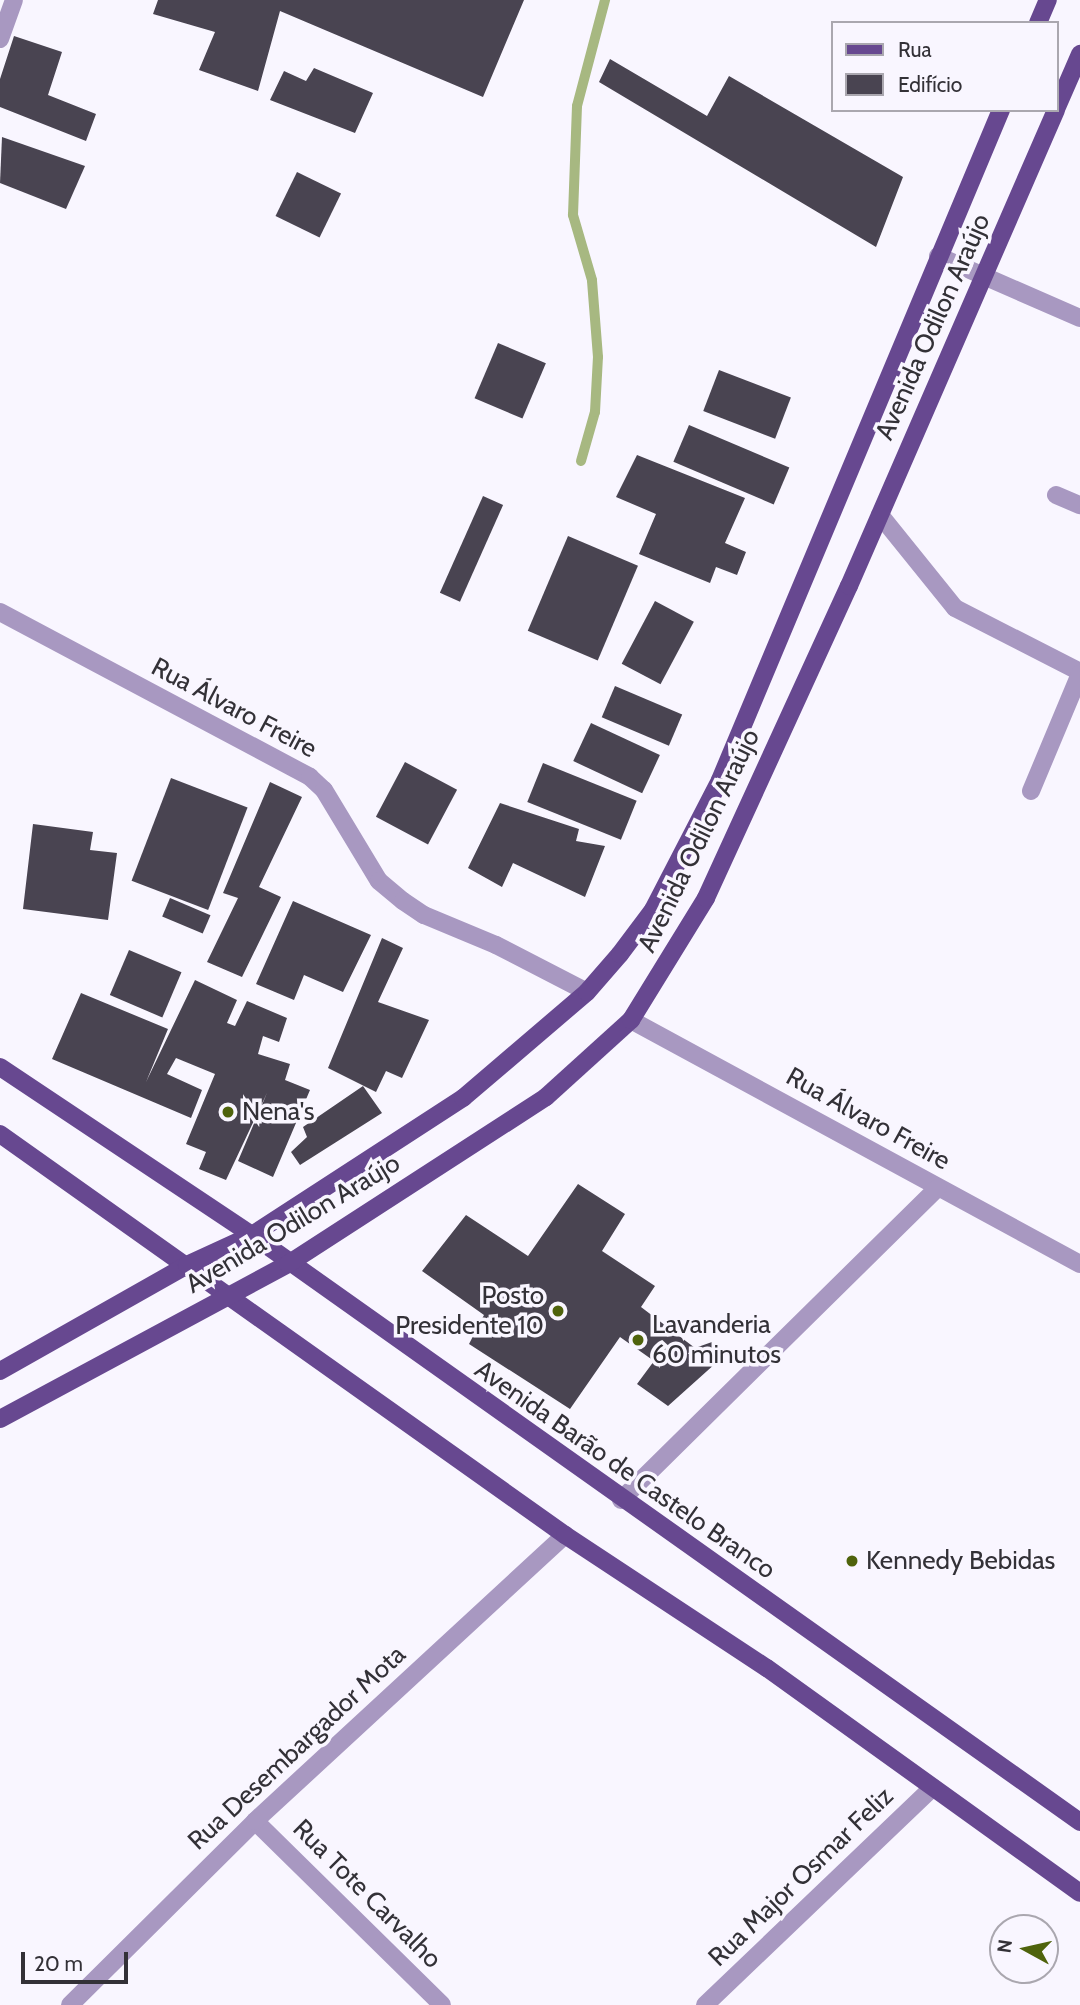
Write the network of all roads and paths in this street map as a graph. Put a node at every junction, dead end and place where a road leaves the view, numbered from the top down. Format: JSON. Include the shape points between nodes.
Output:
{"nodes":[{"id":1,"x":14,"y":0,"type":"edge"},
{"id":2,"x":1048,"y":0,"type":"edge"},
{"id":3,"x":1039,"y":21,"type":"edge"},
{"id":4,"x":0,"y":38,"type":"edge"},
{"id":5,"x":1080,"y":54,"type":"edge"},
{"id":6,"x":1059,"y":101,"type":"edge"},
{"id":7,"x":1000,"y":112,"type":"edge"},
{"id":8,"x":1054,"y":112,"type":"edge"},
{"id":9,"x":938,"y":257,"type":"junction"},
{"id":10,"x":983,"y":278,"type":"junction"},
{"id":11,"x":1080,"y":318,"type":"edge"},
{"id":12,"x":1056,"y":495,"type":"dead end"},
{"id":13,"x":1080,"y":505,"type":"edge"},
{"id":14,"x":880,"y":515,"type":"junction"},
{"id":15,"x":0,"y":612,"type":"edge"},
{"id":16,"x":1080,"y":673,"type":"edge"},
{"id":17,"x":1031,"y":791,"type":"dead end"},
{"id":18,"x":586,"y":992,"type":"junction"},
{"id":19,"x":631,"y":1020,"type":"junction"},
{"id":20,"x":0,"y":1067,"type":"edge"},
{"id":21,"x":0,"y":1134,"type":"edge"},
{"id":22,"x":938,"y":1187,"type":"junction"},
{"id":23,"x":252,"y":1236,"type":"junction"},
{"id":24,"x":288,"y":1264,"type":"junction"},
{"id":25,"x":1080,"y":1264,"type":"edge"},
{"id":26,"x":187,"y":1265,"type":"junction"},
{"id":27,"x":229,"y":1296,"type":"junction"},
{"id":28,"x":0,"y":1371,"type":"edge"},
{"id":29,"x":0,"y":1419,"type":"edge"},
{"id":30,"x":621,"y":1500,"type":"junction"},
{"id":31,"x":565,"y":1535,"type":"junction"},
{"id":32,"x":933,"y":1787,"type":"junction"},
{"id":33,"x":256,"y":1821,"type":"junction"},
{"id":34,"x":1080,"y":1822,"type":"edge"},
{"id":35,"x":1080,"y":1893,"type":"edge"},
{"id":36,"x":70,"y":2005,"type":"edge"},
{"id":37,"x":442,"y":2005,"type":"edge"},
{"id":38,"x":705,"y":2005,"type":"edge"}],
"edges":[{"from":1,"to":4,"type":"street"},
{"from":2,"to":3,"type":"main road"},
{"from":5,"to":6,"type":"main road","name":"Avenida Odilon Araújo"},
{"from":7,"to":9,"type":"main road","name":"Avenida Odilon Araújo"},
{"from":8,"to":10,"type":"main road","name":"Avenida Odilon Araújo"},
{"from":9,"to":10,"type":"street"},
{"from":9,"to":18,"type":"main road","name":"Avenida Odilon Araújo","via":[[720,780],[653,910]]},
{"from":10,"to":11,"type":"street"},
{"from":10,"to":14,"type":"main road","name":"Avenida Odilon Araújo"},
{"from":12,"to":13,"type":"street"},
{"from":14,"to":16,"type":"street","via":[[955,608]]},
{"from":14,"to":19,"type":"main road","name":"Avenida Odilon Araújo","via":[[706,898]]},
{"from":15,"to":18,"type":"street","name":"Rua Álvaro Freire","via":[[310,777],[324,790],[379,881],[403,901]]},
{"from":16,"to":17,"type":"street"},
{"from":18,"to":23,"type":"main road","name":"Avenida Odilon Araújo","via":[[463,1098]]},
{"from":19,"to":22,"type":"street","name":"Rua Álvaro Freire"},
{"from":19,"to":24,"type":"main road","name":"Avenida Odilon Araújo","via":[[546,1097]]},
{"from":20,"to":23,"type":"main road","name":"Avenida Barão de Castelo Branco"},
{"from":21,"to":26,"type":"main road"},
{"from":22,"to":25,"type":"street","name":"Rua Álvaro Freire"},
{"from":22,"to":30,"type":"street"},
{"from":23,"to":24,"type":"main road","name":"Avenida Barão de Castelo Branco"},
{"from":23,"to":26,"type":"main road","name":"Avenida Odilon Araújo"},
{"from":24,"to":27,"type":"main road","name":"Avenida Odilon Araújo"},
{"from":24,"to":30,"type":"main road","name":"Avenida Barão de Castelo Branco"},
{"from":26,"to":27,"type":"main road"},
{"from":26,"to":28,"type":"main road","name":"Avenida Odilon Araújo"},
{"from":27,"to":29,"type":"main road","name":"Avenida Odilon Araújo"},
{"from":27,"to":31,"type":"main road"},
{"from":30,"to":34,"type":"main road","name":"Avenida Barão de Castelo Branco"},
{"from":31,"to":32,"type":"main road","via":[[767,1668]]},
{"from":31,"to":33,"type":"street","name":"Rua Desembargador Mota"},
{"from":32,"to":35,"type":"main road"},
{"from":32,"to":38,"type":"street","name":"Rua Major Osmar Feliz"},
{"from":33,"to":36,"type":"street","name":"Rua Desembargador Mota"},
{"from":33,"to":37,"type":"street","name":"Rua Tote Carvalho"}]}
